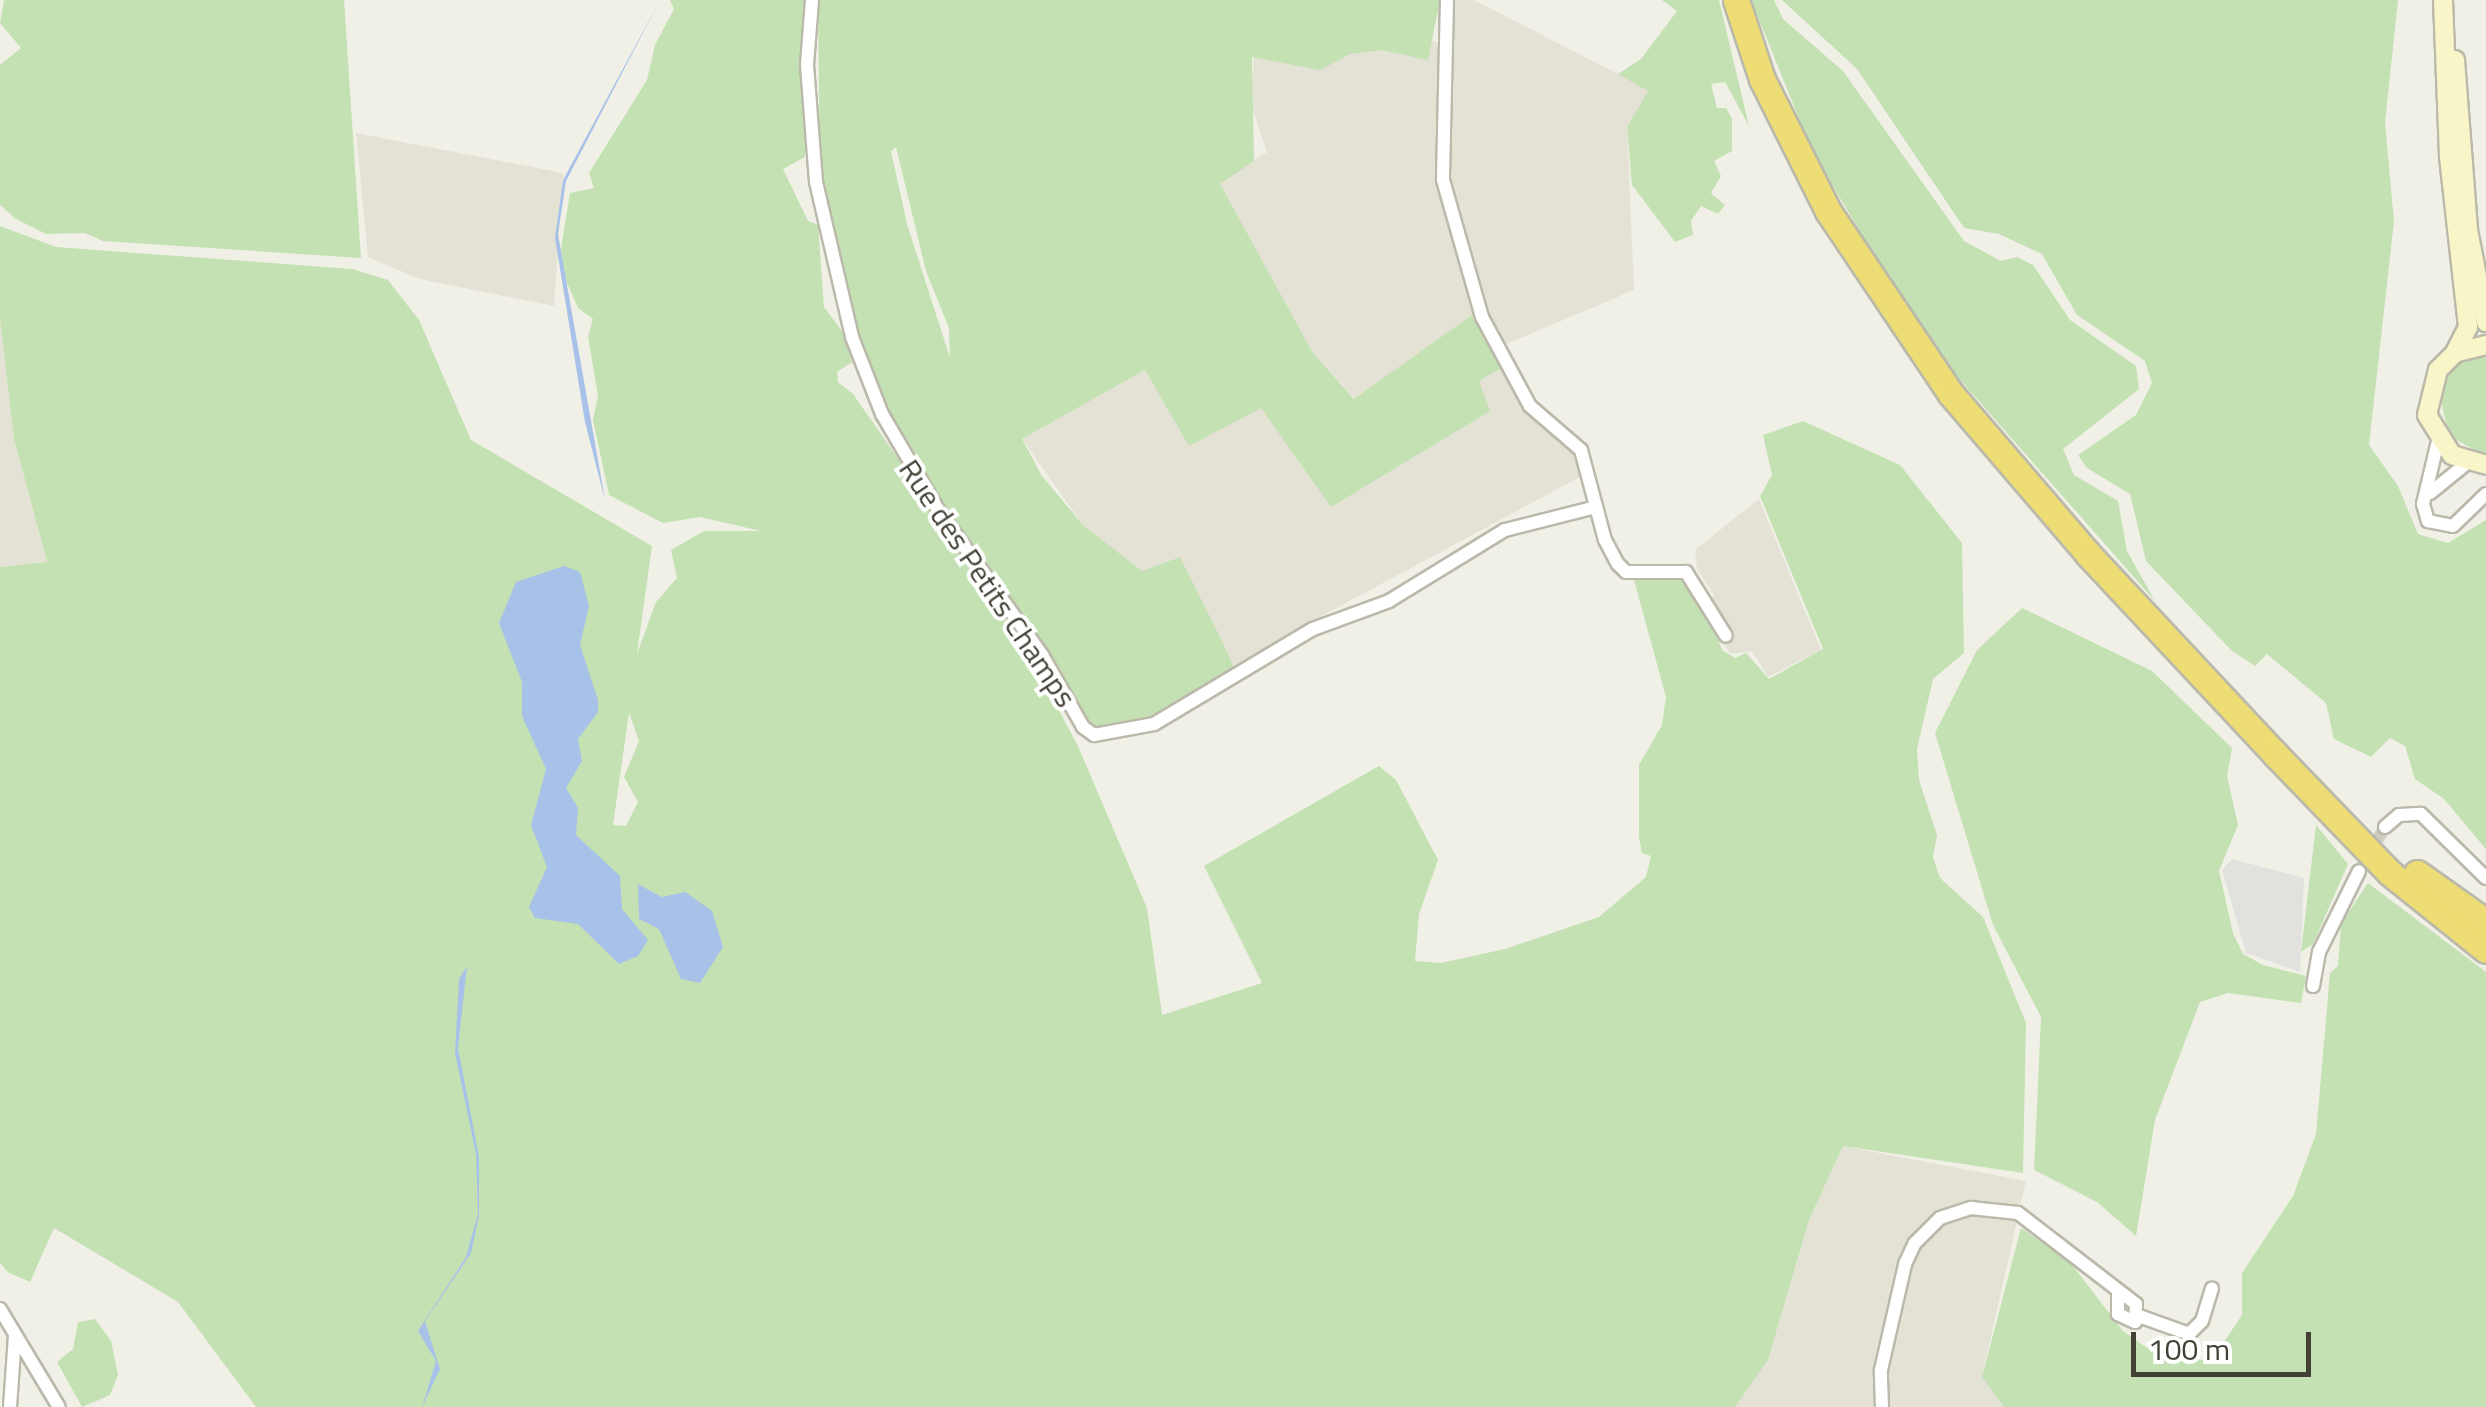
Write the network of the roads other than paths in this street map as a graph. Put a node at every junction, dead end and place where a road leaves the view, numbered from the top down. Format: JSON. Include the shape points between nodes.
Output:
{"nodes":[{"id":1,"x":812,"y":0,"type":"edge"},
{"id":2,"x":1448,"y":0,"type":"edge"},
{"id":3,"x":1736,"y":0,"type":"edge"},
{"id":4,"x":2442,"y":0,"type":"edge"},
{"id":5,"x":2454,"y":0,"type":"edge"},
{"id":6,"x":2486,"y":322,"type":"edge"},
{"id":7,"x":2486,"y":346,"type":"edge"},
{"id":8,"x":2455,"y":354,"type":"junction"},
{"id":9,"x":2438,"y":441,"type":"junction"},
{"id":10,"x":2476,"y":464,"type":"edge"},
{"id":11,"x":2428,"y":494,"type":"junction"},
{"id":12,"x":2486,"y":494,"type":"edge"},
{"id":13,"x":1596,"y":507,"type":"junction"},
{"id":14,"x":1726,"y":636,"type":"dead end"},
{"id":15,"x":2318,"y":798,"type":"junction"},
{"id":16,"x":2385,"y":826,"type":"dead end"},
{"id":17,"x":2359,"y":871,"type":"tunnel mouth"},
{"id":18,"x":2486,"y":878,"type":"edge"},
{"id":19,"x":2486,"y":922,"type":"edge"},
{"id":20,"x":2486,"y":947,"type":"edge"},
{"id":21,"x":2312,"y":986,"type":"dead end"},
{"id":22,"x":2212,"y":1290,"type":"dead end"},
{"id":23,"x":0,"y":1309,"type":"edge"},
{"id":24,"x":15,"y":1334,"type":"junction"},
{"id":25,"x":10,"y":1407,"type":"edge"},
{"id":26,"x":59,"y":1407,"type":"edge"},
{"id":27,"x":1882,"y":1407,"type":"edge"}],
"edges":[{"from":1,"to":13,"type":"street","name":"Rue des Petits Champs","via":[[807,65],[816,182],[852,336],[870,383],[898,448],[1094,735],[1154,724],[1313,628],[1389,602],[1505,530]]},
{"from":2,"to":13,"type":"street","via":[[1443,180],[1482,316],[1506,372],[1530,406],[1581,450]]},
{"from":3,"to":15,"type":"highway","via":[[1794,146],[1886,306],[2088,554]]},
{"from":4,"to":8,"type":"main road","via":[[2453,210],[2468,327]]},
{"from":5,"to":6,"type":"main road","via":[[2468,230]]},
{"from":7,"to":8,"type":"main road"},
{"from":8,"to":9,"type":"main road","via":[[2428,391],[2427,415]]},
{"from":9,"to":10,"type":"main road"},
{"from":9,"to":11,"type":"street"},
{"from":10,"to":11,"type":"street"},
{"from":11,"to":12,"type":"street","via":[[2424,513],[2444,528]]},
{"from":13,"to":14,"type":"street","via":[[1626,572],[1686,572]]},
{"from":15,"to":19,"type":"highway"},
{"from":15,"to":20,"type":"highway","via":[[2390,873]]},
{"from":16,"to":18,"type":"street","via":[[2399,815],[2421,814]]},
{"from":17,"to":21,"type":"street","via":[[2319,952]]},
{"from":22,"to":27,"type":"street","via":[[2202,1320],[2180,1335],[2139,1316],[2122,1320],[2118,1293],[2038,1224],[1995,1208],[1960,1210],[1930,1225],[1906,1264],[1881,1370]]},
{"from":23,"to":24,"type":"street"},
{"from":24,"to":25,"type":"street"},
{"from":24,"to":26,"type":"street"}]}
